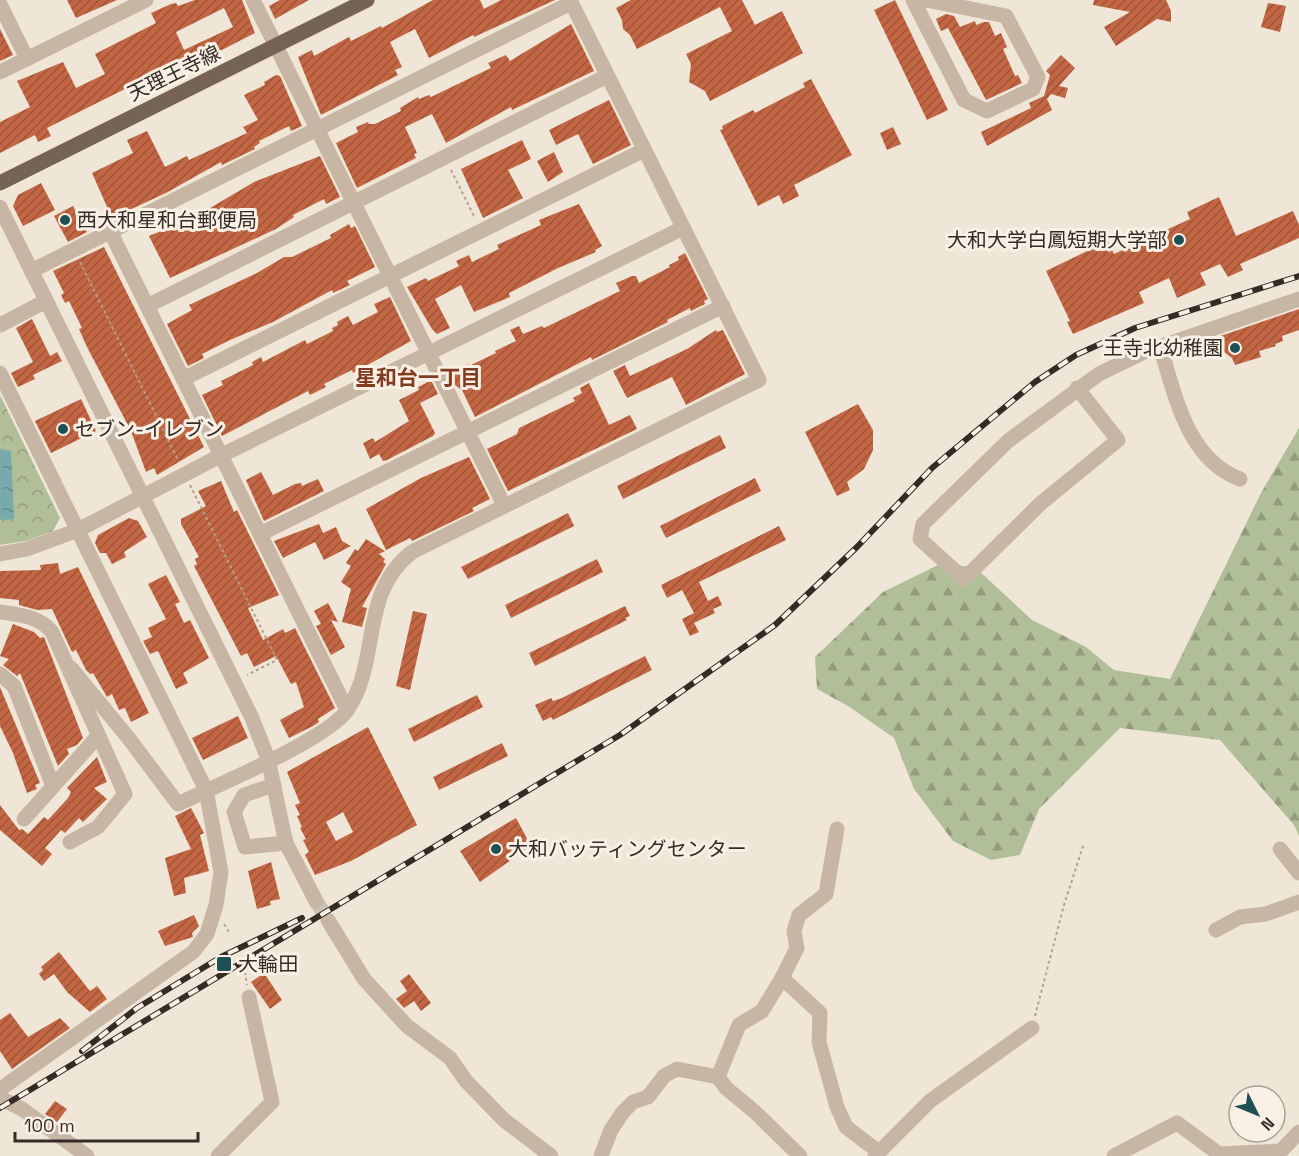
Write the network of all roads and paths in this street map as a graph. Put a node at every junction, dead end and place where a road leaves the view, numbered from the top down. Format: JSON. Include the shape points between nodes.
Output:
{"nodes":[{"id":1,"x":146,"y":0,"type":"edge"},
{"id":2,"x":253,"y":0,"type":"edge"},
{"id":3,"x":367,"y":0,"type":"edge"},
{"id":4,"x":913,"y":0,"type":"edge"},
{"id":5,"x":926,"y":0,"type":"edge"},
{"id":6,"x":571,"y":1,"type":"edge"},
{"id":7,"x":0,"y":4,"type":"edge"},
{"id":8,"x":276,"y":45,"type":"junction"},
{"id":9,"x":27,"y":59,"type":"junction"},
{"id":10,"x":0,"y":72,"type":"edge"},
{"id":11,"x":607,"y":76,"type":"junction"},
{"id":12,"x":317,"y":129,"type":"junction"},
{"id":13,"x":644,"y":150,"type":"junction"},
{"id":14,"x":445,"y":156,"type":"junction"},
{"id":15,"x":0,"y":183,"type":"edge"},
{"id":16,"x":354,"y":201,"type":"junction"},
{"id":17,"x":0,"y":207,"type":"edge"},
{"id":18,"x":683,"y":228,"type":"junction"},
{"id":19,"x":481,"y":230,"type":"junction"},
{"id":20,"x":110,"y":231,"type":"junction"},
{"id":21,"x":32,"y":271,"type":"junction"},
{"id":22,"x":390,"y":275,"type":"junction"},
{"id":23,"x":1299,"y":299,"type":"edge"},
{"id":24,"x":46,"y":301,"type":"junction"},
{"id":25,"x":147,"y":306,"type":"junction"},
{"id":26,"x":723,"y":306,"type":"junction"},
{"id":27,"x":0,"y":325,"type":"edge"},
{"id":28,"x":1160,"y":346,"type":"junction"},
{"id":29,"x":429,"y":352,"type":"junction"},
{"id":30,"x":0,"y":373,"type":"edge"},
{"id":31,"x":183,"y":380,"type":"junction"},
{"id":32,"x":1077,"y":388,"type":"junction"},
{"id":33,"x":468,"y":432,"type":"junction"},
{"id":34,"x":220,"y":456,"type":"junction"},
{"id":35,"x":1240,"y":479,"type":"dead end"},
{"id":36,"x":142,"y":495,"type":"junction"},
{"id":37,"x":504,"y":505,"type":"junction"},
{"id":38,"x":78,"y":530,"type":"junction"},
{"id":39,"x":260,"y":534,"type":"junction"},
{"id":40,"x":0,"y":554,"type":"edge"},
{"id":41,"x":0,"y":612,"type":"edge"},
{"id":42,"x":71,"y":668,"type":"junction"},
{"id":43,"x":0,"y":674,"type":"edge"},
{"id":44,"x":347,"y":710,"type":"junction"},
{"id":45,"x":98,"y":736,"type":"junction"},
{"id":46,"x":268,"y":759,"type":"junction"},
{"id":47,"x":274,"y":785,"type":"junction"},
{"id":48,"x":53,"y":786,"type":"junction"},
{"id":49,"x":206,"y":790,"type":"junction"},
{"id":50,"x":24,"y":819,"type":"dead end"},
{"id":51,"x":837,"y":829,"type":"dead end"},
{"id":52,"x":70,"y":842,"type":"dead end"},
{"id":53,"x":286,"y":843,"type":"junction"},
{"id":54,"x":1084,"y":843,"type":"dead end"},
{"id":55,"x":1281,"y":849,"type":"dead end"},
{"id":56,"x":1296,"y":862,"type":"edge"},
{"id":57,"x":316,"y":901,"type":"tunnel mouth"},
{"id":58,"x":1299,"y":902,"type":"edge"},
{"id":59,"x":328,"y":920,"type":"tunnel mouth"},
{"id":60,"x":1216,"y":930,"type":"dead end"},
{"id":61,"x":244,"y":966,"type":"dead end"},
{"id":62,"x":782,"y":978,"type":"junction"},
{"id":63,"x":249,"y":997,"type":"joint"},
{"id":64,"x":1032,"y":1028,"type":"joint"},
{"id":65,"x":718,"y":1077,"type":"junction"},
{"id":66,"x":1,"y":1090,"type":"edge"},
{"id":67,"x":1299,"y":1132,"type":"edge"},
{"id":68,"x":877,"y":1154,"type":"edge"},
{"id":69,"x":87,"y":1156,"type":"edge"},
{"id":70,"x":218,"y":1156,"type":"edge"},
{"id":71,"x":551,"y":1156,"type":"edge"},
{"id":72,"x":601,"y":1156,"type":"edge"},
{"id":73,"x":800,"y":1156,"type":"edge"},
{"id":74,"x":1114,"y":1156,"type":"edge"}],
"edges":[{"from":1,"to":9,"type":"street"},
{"from":2,"to":8,"type":"street"},
{"from":3,"to":8,"type":"main road","name":"天理王寺線"},
{"from":4,"to":5,"type":"street","via":[[964,100],[987,111],[1033,89],[1038,77],[1006,16]]},
{"from":6,"to":11,"type":"street"},
{"from":6,"to":12,"type":"street"},
{"from":7,"to":9,"type":"street"},
{"from":8,"to":12,"type":"street"},
{"from":8,"to":15,"type":"main road","name":"天理王寺線"},
{"from":9,"to":10,"type":"street"},
{"from":11,"to":13,"type":"street"},
{"from":11,"to":14,"type":"street"},
{"from":12,"to":16,"type":"street"},
{"from":12,"to":20,"type":"street"},
{"from":13,"to":18,"type":"street"},
{"from":13,"to":19,"type":"street"},
{"from":14,"to":16,"type":"street"},
{"from":14,"to":19,"type":"path"},
{"from":16,"to":22,"type":"street"},
{"from":16,"to":25,"type":"street"},
{"from":17,"to":21,"type":"street"},
{"from":18,"to":26,"type":"street"},
{"from":18,"to":29,"type":"street"},
{"from":19,"to":22,"type":"street"},
{"from":20,"to":21,"type":"street"},
{"from":20,"to":25,"type":"street"},
{"from":21,"to":24,"type":"street"},
{"from":22,"to":29,"type":"street"},
{"from":22,"to":31,"type":"street"},
{"from":23,"to":28,"type":"street"},
{"from":24,"to":27,"type":"street"},
{"from":24,"to":36,"type":"street"},
{"from":25,"to":31,"type":"street"},
{"from":26,"to":33,"type":"street"},
{"from":26,"to":37,"type":"street","via":[[759,380]]},
{"from":28,"to":32,"type":"street","via":[[1122,361]]},
{"from":28,"to":35,"type":"street","via":[[1182,412],[1203,453],[1214,465]]},
{"from":29,"to":33,"type":"street"},
{"from":29,"to":34,"type":"street"},
{"from":30,"to":38,"type":"street"},
{"from":31,"to":34,"type":"street"},
{"from":32,"to":32,"type":"street","via":[[1008,441],[923,524],[920,540],[964,579],[1040,504],[1118,440]]},
{"from":33,"to":37,"type":"street"},
{"from":33,"to":39,"type":"street"},
{"from":34,"to":36,"type":"street"},
{"from":34,"to":39,"type":"street"},
{"from":36,"to":38,"type":"street"},
{"from":36,"to":46,"type":"street","via":[[252,718]]},
{"from":37,"to":44,"type":"street","via":[[412,552],[397,564],[379,596],[357,694]]},
{"from":38,"to":40,"type":"street","via":[[27,549]]},
{"from":38,"to":49,"type":"street"},
{"from":39,"to":44,"type":"street"},
{"from":41,"to":42,"type":"street","via":[[31,617],[45,624]]},
{"from":42,"to":45,"type":"street"},
{"from":42,"to":49,"type":"street","via":[[178,804]]},
{"from":43,"to":48,"type":"street","via":[[14,686]]},
{"from":44,"to":46,"type":"street","via":[[327,730]]},
{"from":45,"to":48,"type":"street"},
{"from":45,"to":52,"type":"street","via":[[125,794],[98,827]]},
{"from":46,"to":47,"type":"street"},
{"from":46,"to":49,"type":"street"},
{"from":47,"to":53,"type":"street"},
{"from":47,"to":53,"type":"street","via":[[244,795],[234,812],[245,847]]},
{"from":48,"to":50,"type":"street"},
{"from":49,"to":66,"type":"street","via":[[221,872],[207,934],[193,952]]},
{"from":51,"to":62,"type":"street","via":[[826,894],[799,915],[794,931],[797,948]]},
{"from":53,"to":57,"type":"street"},
{"from":54,"to":64,"type":"path"},
{"from":55,"to":56,"type":"street"},
{"from":58,"to":60,"type":"street","via":[[1266,914],[1240,917]]},
{"from":59,"to":71,"type":"street","via":[[364,979],[407,1026],[450,1058],[466,1081],[504,1120]]},
{"from":61,"to":63,"type":"path"},
{"from":62,"to":65,"type":"street","via":[[762,1011],[739,1025]]},
{"from":62,"to":68,"type":"street","via":[[820,1012],[819,1042],[837,1107],[846,1127]]},
{"from":63,"to":70,"type":"street","via":[[272,1102]]},
{"from":64,"to":68,"type":"street","via":[[930,1101]]},
{"from":65,"to":72,"type":"street","via":[[677,1070],[664,1076],[648,1097],[633,1102],[623,1112]]},
{"from":65,"to":73,"type":"street"},
{"from":66,"to":69,"type":"street"},
{"from":67,"to":74,"type":"street","via":[[1281,1151],[1220,1154],[1177,1123]]}]}
